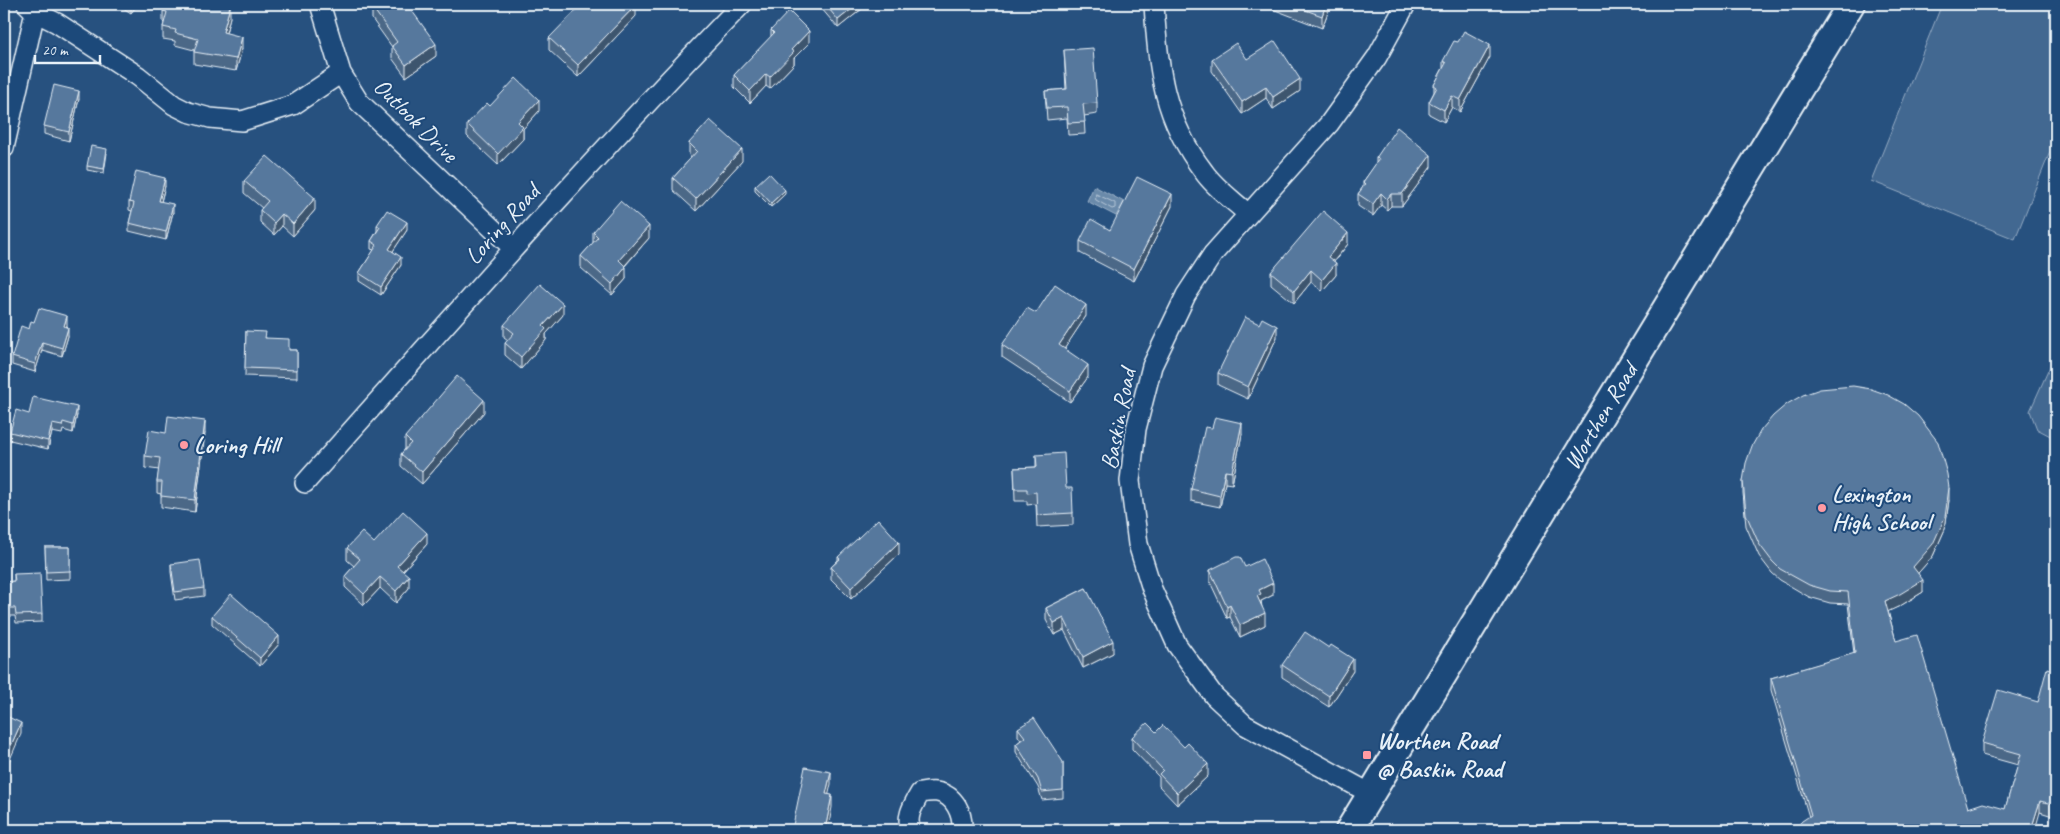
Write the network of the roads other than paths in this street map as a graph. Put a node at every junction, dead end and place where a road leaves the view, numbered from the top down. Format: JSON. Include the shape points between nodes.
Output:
{"nodes":[{"id":1,"x":320,"y":4,"type":"edge"},
{"id":2,"x":742,"y":4,"type":"edge"},
{"id":3,"x":1154,"y":4,"type":"edge"},
{"id":4,"x":1406,"y":4,"type":"edge"},
{"id":5,"x":1851,"y":4,"type":"edge"},
{"id":6,"x":31,"y":8,"type":"edge"},
{"id":7,"x":341,"y":73,"type":"junction"},
{"id":8,"x":4,"y":148,"type":"edge"},
{"id":9,"x":1248,"y":214,"type":"junction"},
{"id":10,"x":513,"y":248,"type":"junction"},
{"id":11,"x":305,"y":483,"type":"dead end"},
{"id":12,"x":1371,"y":794,"type":"junction"},
{"id":13,"x":911,"y":830,"type":"edge"},
{"id":14,"x":962,"y":830,"type":"edge"},
{"id":15,"x":1349,"y":830,"type":"edge"}],
"edges":[{"from":1,"to":7,"type":"street","name":"Outlook Drive"},
{"from":2,"to":10,"type":"street","name":"Loring Road","via":[[619,131]]},
{"from":3,"to":9,"type":"street","via":[[1162,88],[1175,127],[1204,173]]},
{"from":4,"to":9,"type":"street","name":"Baskin Road","via":[[1377,58],[1329,124]]},
{"from":5,"to":12,"type":"main road","name":"Worthen Road"},
{"from":6,"to":7,"type":"street","via":[[138,76],[174,105],[210,118],[242,121],[293,105]]},
{"from":6,"to":8,"type":"street"},
{"from":7,"to":10,"type":"street","name":"Outlook Drive","via":[[359,102]]},
{"from":9,"to":12,"type":"street","name":"Baskin Road","via":[[1213,254],[1186,295],[1152,366],[1136,429],[1130,481],[1138,544],[1152,589],[1172,635],[1214,696],[1245,725]]},
{"from":10,"to":11,"type":"street","name":"Loring Road"},
{"from":12,"to":15,"type":"main road","name":"Worthen Road"},
{"from":13,"to":14,"type":"street","via":[[908,823],[920,793],[938,792],[956,803],[963,819]]}]}
